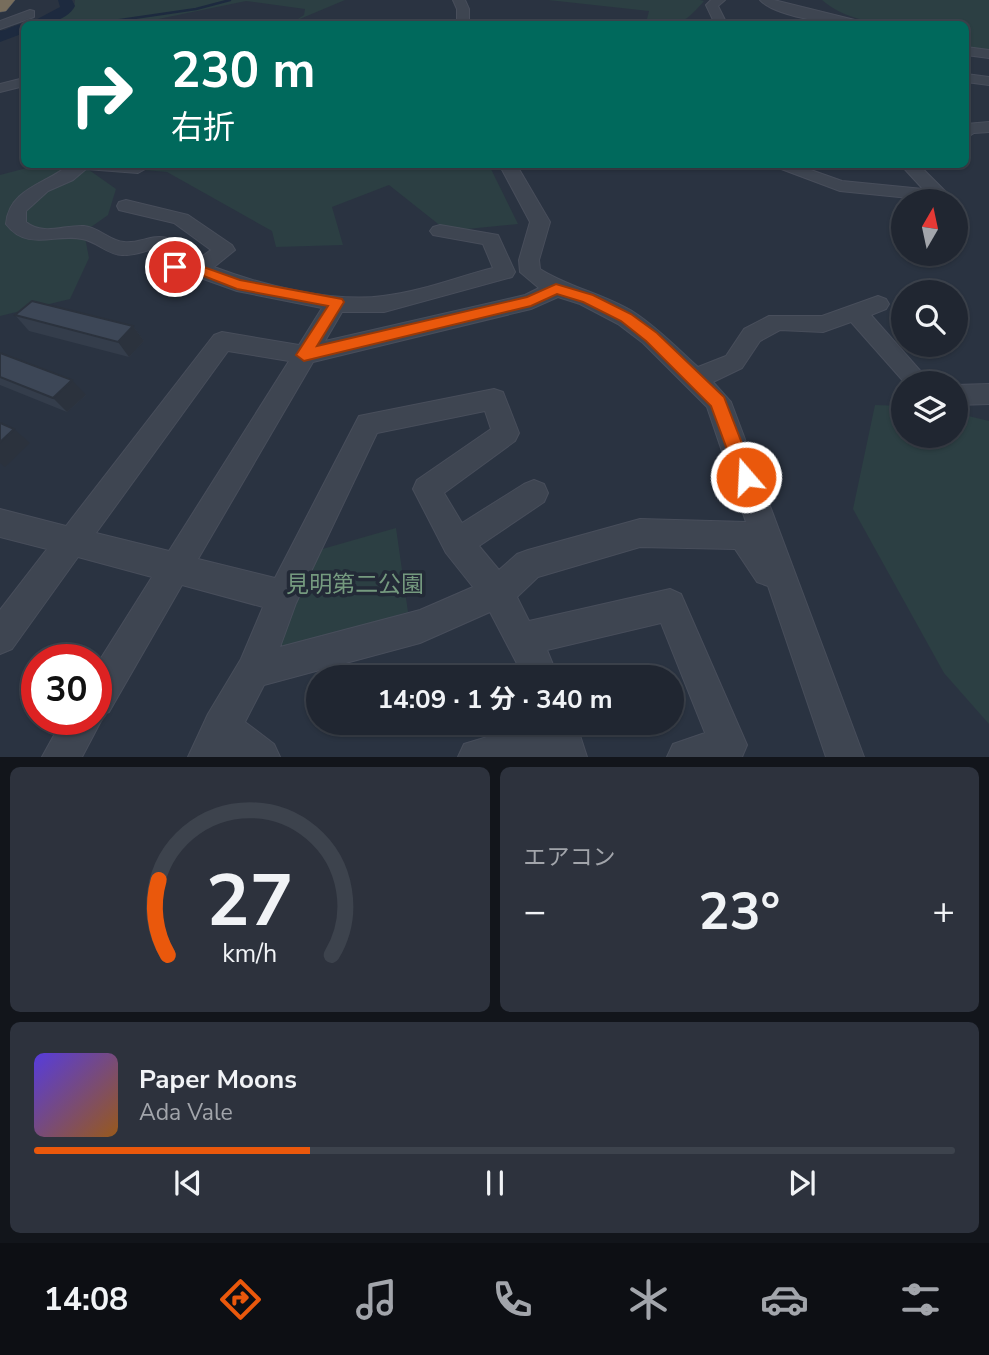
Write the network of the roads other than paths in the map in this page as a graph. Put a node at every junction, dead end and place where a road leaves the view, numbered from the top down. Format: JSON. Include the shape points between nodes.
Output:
{"nodes":[{"id":1,"x":459,"y":0,"type":"edge"},
{"id":2,"x":719,"y":0,"type":"edge"},
{"id":3,"x":766,"y":0,"type":"edge"},
{"id":4,"x":30,"y":14,"type":"dead end"},
{"id":5,"x":463,"y":21,"type":"edge"},
{"id":6,"x":720,"y":21,"type":"edge"},
{"id":7,"x":851,"y":21,"type":"edge"},
{"id":8,"x":0,"y":25,"type":"edge"},
{"id":9,"x":969,"y":51,"type":"edge"},
{"id":10,"x":989,"y":54,"type":"edge"},
{"id":11,"x":969,"y":78,"type":"edge"},
{"id":12,"x":989,"y":80,"type":"edge"},
{"id":13,"x":21,"y":83,"type":"edge"},
{"id":14,"x":0,"y":88,"type":"edge"},
{"id":15,"x":969,"y":113,"type":"edge"},
{"id":16,"x":987,"y":127,"type":"edge"},
{"id":17,"x":969,"y":129,"type":"edge"},
{"id":18,"x":76,"y":168,"type":"edge"},
{"id":19,"x":509,"y":168,"type":"edge"},
{"id":20,"x":788,"y":168,"type":"edge"},
{"id":21,"x":912,"y":168,"type":"edge"},
{"id":22,"x":126,"y":206,"type":"dead end"},
{"id":23,"x":440,"y":231,"type":"dead end"},
{"id":24,"x":198,"y":269,"type":"junction"},
{"id":25,"x":556,"y":289,"type":"junction"},
{"id":26,"x":337,"y":302,"type":"junction"},
{"id":27,"x":304,"y":355,"type":"junction"},
{"id":28,"x":911,"y":371,"type":"edge"},
{"id":29,"x":695,"y":379,"type":"junction"},
{"id":30,"x":989,"y":394,"type":"edge"},
{"id":31,"x":968,"y":395,"type":"edge"},
{"id":32,"x":534,"y":493,"type":"dead end"},
{"id":33,"x":0,"y":523,"type":"edge"},
{"id":34,"x":71,"y":541,"type":"junction"},
{"id":35,"x":457,"y":543,"type":"junction"},
{"id":36,"x":176,"y":569,"type":"junction"},
{"id":37,"x":498,"y":593,"type":"junction"},
{"id":38,"x":283,"y":596,"type":"junction"},
{"id":39,"x":796,"y":620,"type":"junction"},
{"id":40,"x":0,"y":637,"type":"edge"},
{"id":41,"x":520,"y":640,"type":"junction"},
{"id":42,"x":536,"y":665,"type":"edge"},
{"id":43,"x":253,"y":671,"type":"junction"},
{"id":44,"x":112,"y":673,"type":"edge"},
{"id":45,"x":74,"y":735,"type":"edge"},
{"id":46,"x":563,"y":738,"type":"edge"},
{"id":47,"x":214,"y":742,"type":"edge"},
{"id":48,"x":61,"y":757,"type":"edge"},
{"id":49,"x":261,"y":757,"type":"edge"},
{"id":50,"x":477,"y":757,"type":"edge"},
{"id":51,"x":686,"y":757,"type":"edge"},
{"id":52,"x":845,"y":757,"type":"edge"}],
"edges":[{"from":1,"to":5,"type":"street"},
{"from":2,"to":6,"type":"street","via":[[712,5]]},
{"from":3,"to":7,"type":"street","via":[[783,10]]},
{"from":4,"to":8,"type":"street"},
{"from":9,"to":10,"type":"street"},
{"from":11,"to":12,"type":"street"},
{"from":13,"to":14,"type":"street"},
{"from":15,"to":16,"type":"street"},
{"from":16,"to":17,"type":"street"},
{"from":18,"to":24,"type":"street","via":[[42,187],[17,209],[16,224],[42,236],[84,232],[122,248],[160,242],[175,267]]},
{"from":19,"to":25,"type":"street","via":[[540,222],[530,272]]},
{"from":20,"to":21,"type":"street","via":[[840,186],[941,196]]},
{"from":22,"to":24,"type":"street","via":[[181,219],[225,250]]},
{"from":23,"to":26,"type":"street","via":[[491,239],[505,272],[384,304]]},
{"from":24,"to":26,"type":"street","via":[[237,284]]},
{"from":25,"to":27,"type":"street","via":[[531,301]]},
{"from":25,"to":29,"type":"street","via":[[626,318]]},
{"from":26,"to":27,"type":"street"},
{"from":27,"to":34,"type":"street","via":[[222,341]]},
{"from":27,"to":36,"type":"street"},
{"from":28,"to":29,"type":"street","via":[[867,308],[823,324],[777,322],[752,335],[734,362]]},
{"from":29,"to":39,"type":"street","via":[[718,402]]},
{"from":30,"to":31,"type":"street"},
{"from":32,"to":35,"type":"street"},
{"from":33,"to":34,"type":"street"},
{"from":34,"to":36,"type":"street"},
{"from":34,"to":40,"type":"street"},
{"from":35,"to":37,"type":"street"},
{"from":35,"to":38,"type":"street","via":[[427,489],[506,433],[494,399],[368,424]]},
{"from":36,"to":38,"type":"street"},
{"from":36,"to":44,"type":"street"},
{"from":37,"to":39,"type":"street","via":[[528,565],[600,542],[640,533],[732,533],[743,535],[752,545]]},
{"from":37,"to":41,"type":"street"},
{"from":37,"to":43,"type":"street","via":[[420,626]]},
{"from":38,"to":43,"type":"street"},
{"from":39,"to":52,"type":"street"},
{"from":41,"to":42,"type":"street"},
{"from":41,"to":51,"type":"street","via":[[670,605],[728,745]]},
{"from":43,"to":47,"type":"street"},
{"from":45,"to":48,"type":"street"},
{"from":46,"to":50,"type":"street"},
{"from":47,"to":49,"type":"street"}]}
